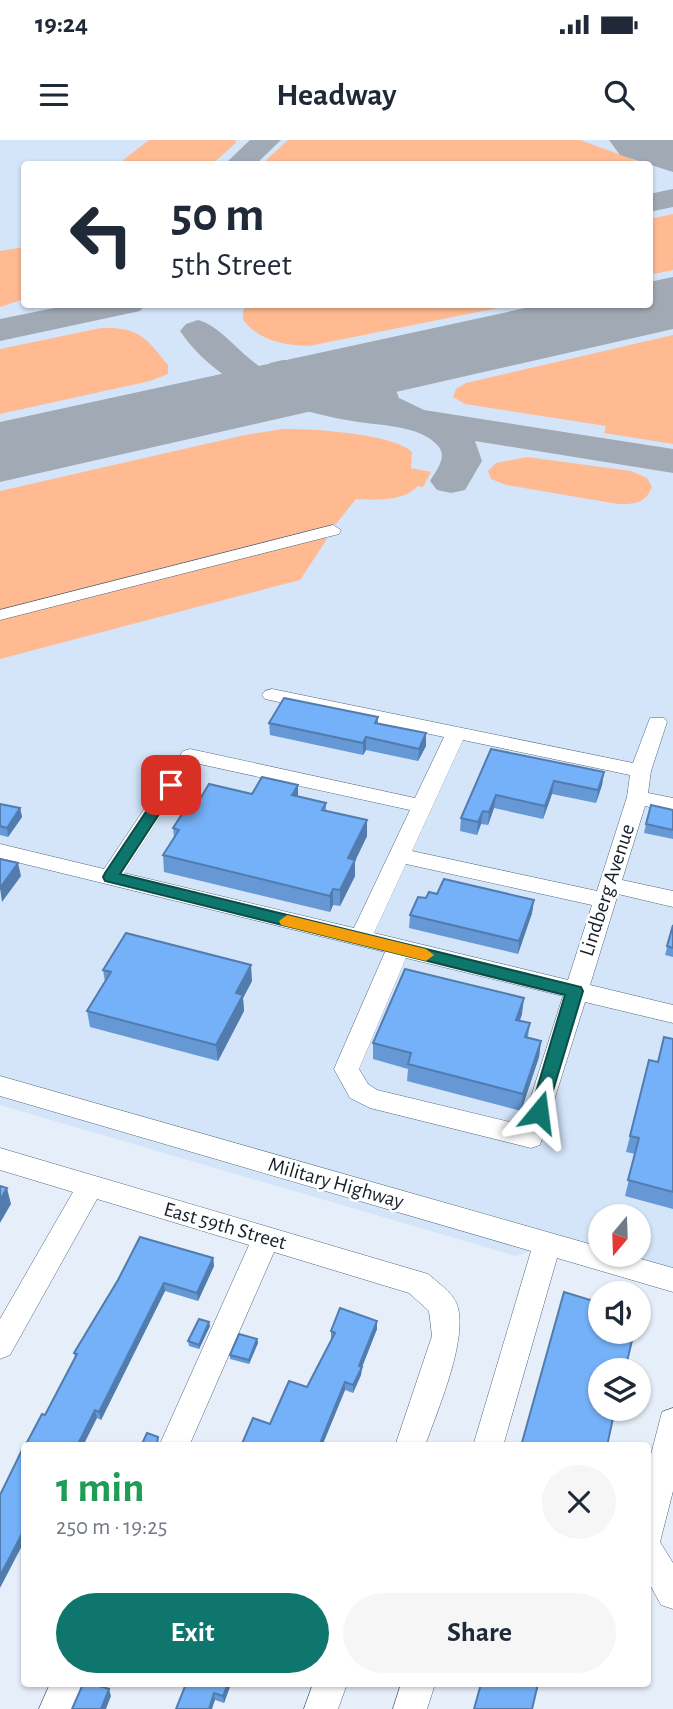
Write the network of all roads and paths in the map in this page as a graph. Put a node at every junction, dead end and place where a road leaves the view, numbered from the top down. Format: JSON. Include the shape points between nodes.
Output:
{"nodes":[{"id":1,"x":332,"y":530,"type":"dead end"},
{"id":2,"x":0,"y":615,"type":"edge"},
{"id":3,"x":272,"y":695,"type":"dead end"},
{"id":4,"x":657,"y":722,"type":"dead end"},
{"id":5,"x":456,"y":733,"type":"junction"},
{"id":6,"x":641,"y":771,"type":"junction"},
{"id":7,"x":637,"y":797,"type":"junction"},
{"id":8,"x":673,"y":805,"type":"edge"},
{"id":9,"x":422,"y":806,"type":"junction"},
{"id":10,"x":0,"y":851,"type":"edge"},
{"id":11,"x":398,"y":855,"type":"junction"},
{"id":12,"x":110,"y":877,"type":"junction"},
{"id":13,"x":606,"y":892,"type":"junction"},
{"id":14,"x":673,"y":899,"type":"edge"},
{"id":15,"x":360,"y":939,"type":"junction"},
{"id":16,"x":398,"y":948,"type":"junction"},
{"id":17,"x":575,"y":991,"type":"junction"},
{"id":18,"x":673,"y":1014,"type":"edge"},
{"id":19,"x":0,"y":1086,"type":"edge"},
{"id":20,"x":0,"y":1159,"type":"edge"},
{"id":21,"x":90,"y":1186,"type":"junction"},
{"id":22,"x":266,"y":1238,"type":"junction"},
{"id":23,"x":547,"y":1245,"type":"junction"},
{"id":24,"x":673,"y":1280,"type":"edge"},
{"id":25,"x":0,"y":1346,"type":"edge"},
{"id":26,"x":673,"y":1422,"type":"edge"},
{"id":27,"x":176,"y":1442,"type":"edge"},
{"id":28,"x":411,"y":1442,"type":"edge"},
{"id":29,"x":489,"y":1442,"type":"edge"},
{"id":30,"x":651,"y":1519,"type":"edge"},
{"id":31,"x":651,"y":1557,"type":"edge"},
{"id":32,"x":673,"y":1593,"type":"edge"},
{"id":33,"x":67,"y":1687,"type":"edge"},
{"id":34,"x":329,"y":1687,"type":"edge"},
{"id":35,"x":417,"y":1687,"type":"edge"},
{"id":36,"x":56,"y":1709,"type":"edge"},
{"id":37,"x":321,"y":1709,"type":"edge"},
{"id":38,"x":410,"y":1709,"type":"edge"}],
"edges":[{"from":1,"to":2,"type":"street"},
{"from":3,"to":5,"type":"street"},
{"from":4,"to":6,"type":"street","name":"Lindberg Avenue"},
{"from":5,"to":6,"type":"street"},
{"from":5,"to":9,"type":"street"},
{"from":6,"to":7,"type":"street","name":"Lindberg Avenue"},
{"from":7,"to":8,"type":"street"},
{"from":7,"to":13,"type":"street","name":"Lindberg Avenue"},
{"from":9,"to":11,"type":"street"},
{"from":9,"to":12,"type":"street","via":[[190,755]]},
{"from":10,"to":12,"type":"street"},
{"from":11,"to":13,"type":"street"},
{"from":11,"to":15,"type":"street"},
{"from":12,"to":15,"type":"street"},
{"from":13,"to":14,"type":"street"},
{"from":13,"to":17,"type":"street","name":"Lindberg Avenue"},
{"from":15,"to":16,"type":"street"},
{"from":16,"to":17,"type":"street"},
{"from":16,"to":17,"type":"street","name":"Lindberg Avenue","via":[[346,1069],[354,1084],[370,1098],[531,1139]]},
{"from":17,"to":18,"type":"street"},
{"from":19,"to":23,"type":"street","name":"Military Highway"},
{"from":20,"to":21,"type":"street","name":"East 59th Street"},
{"from":21,"to":22,"type":"street","name":"East 59th Street"},
{"from":21,"to":25,"type":"street"},
{"from":22,"to":27,"type":"street"},
{"from":22,"to":28,"type":"street","name":"East 59th Street","via":[[418,1283],[443,1307],[446,1336]]},
{"from":23,"to":24,"type":"street","name":"Military Highway"},
{"from":23,"to":29,"type":"street"},
{"from":26,"to":30,"type":"street"},
{"from":31,"to":32,"type":"street"},
{"from":33,"to":36,"type":"street"},
{"from":34,"to":37,"type":"street"},
{"from":35,"to":38,"type":"street"}]}
